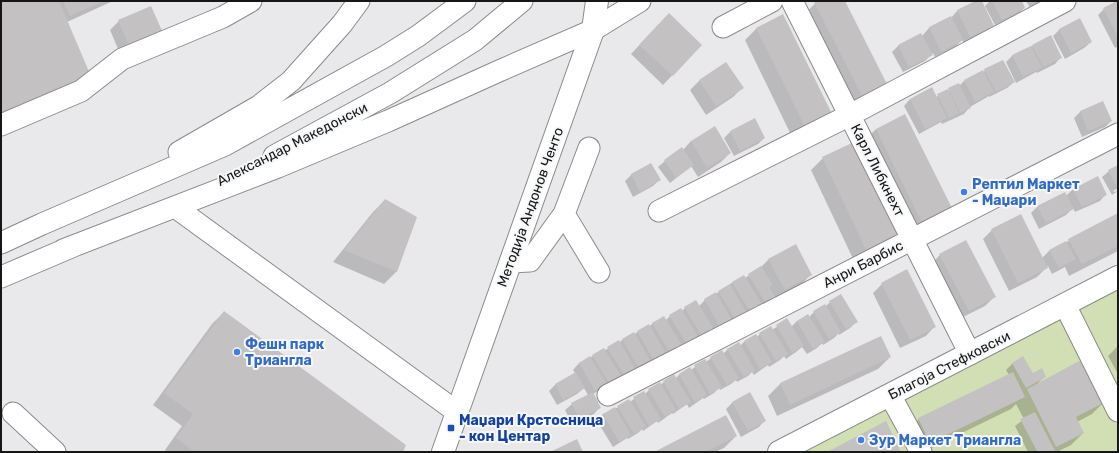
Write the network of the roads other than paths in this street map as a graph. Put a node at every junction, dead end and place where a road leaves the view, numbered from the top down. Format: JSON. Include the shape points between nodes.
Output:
{"nodes":[{"id":1,"x":251,"y":1,"type":"edge"},
{"id":2,"x":359,"y":1,"type":"edge"},
{"id":3,"x":465,"y":1,"type":"edge"},
{"id":4,"x":522,"y":1,"type":"edge"},
{"id":5,"x":640,"y":1,"type":"edge"},
{"id":6,"x":772,"y":1,"type":"edge"},
{"id":7,"x":792,"y":1,"type":"edge"},
{"id":8,"x":1065,"y":1,"type":"edge"},
{"id":9,"x":597,"y":2,"type":"edge"},
{"id":10,"x":723,"y":27,"type":"dead end"},
{"id":11,"x":593,"y":30,"type":"junction"},
{"id":12,"x":850,"y":115,"type":"junction"},
{"id":13,"x":1,"y":125,"type":"edge"},
{"id":14,"x":1118,"y":134,"type":"edge"},
{"id":15,"x":589,"y":148,"type":"dead end"},
{"id":16,"x":175,"y":207,"type":"junction"},
{"id":17,"x":659,"y":211,"type":"dead end"},
{"id":18,"x":564,"y":214,"type":"junction"},
{"id":19,"x":42,"y":224,"type":"junction"},
{"id":20,"x":912,"y":238,"type":"junction"},
{"id":21,"x":1,"y":244,"type":"edge"},
{"id":22,"x":63,"y":250,"type":"junction"},
{"id":23,"x":510,"y":262,"type":"junction"},
{"id":24,"x":599,"y":272,"type":"dead end"},
{"id":25,"x":1,"y":277,"type":"edge"},
{"id":26,"x":1118,"y":277,"type":"edge"},
{"id":27,"x":1065,"y":305,"type":"junction"},
{"id":28,"x":970,"y":354,"type":"junction"},
{"id":29,"x":608,"y":395,"type":"dead end"},
{"id":30,"x":890,"y":395,"type":"junction"},
{"id":31,"x":1118,"y":411,"type":"edge"},
{"id":32,"x":457,"y":412,"type":"junction"},
{"id":33,"x":13,"y":413,"type":"dead end"},
{"id":34,"x":55,"y":452,"type":"edge"},
{"id":35,"x":443,"y":452,"type":"edge"},
{"id":36,"x":779,"y":452,"type":"edge"},
{"id":37,"x":921,"y":452,"type":"edge"}],
"edges":[{"from":1,"to":13,"type":"street","via":[[223,17],[122,59],[81,91]]},
{"from":2,"to":19,"type":"street","via":[[291,81],[259,106],[138,176]]},
{"from":3,"to":19,"type":"street","name":"Александар Македонски","via":[[399,48],[226,145]]},
{"from":4,"to":22,"type":"street","name":"Александар Македонски","via":[[474,40],[390,94],[258,164]]},
{"from":5,"to":11,"type":"street"},
{"from":6,"to":10,"type":"street"},
{"from":7,"to":12,"type":"street","name":"Карл Либкнехт"},
{"from":8,"to":12,"type":"street","name":"Карл Либкнехт"},
{"from":9,"to":11,"type":"main road","name":"Методија Андонов Ченто"},
{"from":11,"to":16,"type":"street","via":[[388,121]]},
{"from":11,"to":23,"type":"main road","name":"Методија Андонов Ченто"},
{"from":12,"to":17,"type":"street","name":"Карл Либкнехт"},
{"from":12,"to":20,"type":"street","name":"Карл Либкнехт"},
{"from":14,"to":20,"type":"street","name":"Анри Барбис"},
{"from":15,"to":18,"type":"street"},
{"from":16,"to":22,"type":"street"},
{"from":16,"to":32,"type":"street"},
{"from":18,"to":23,"type":"street","via":[[530,261]]},
{"from":18,"to":24,"type":"street"},
{"from":19,"to":21,"type":"street","name":"Александар Македонски"},
{"from":20,"to":28,"type":"street","name":"Карл Либкнехт"},
{"from":20,"to":29,"type":"street","name":"Анри Барбис"},
{"from":22,"to":25,"type":"street","name":"Александар Македонски"},
{"from":23,"to":32,"type":"main road","name":"Методија Андонов Ченто"},
{"from":26,"to":27,"type":"main road","name":"Благоја Стефковски"},
{"from":27,"to":28,"type":"main road","name":"Благоја Стефковски"},
{"from":27,"to":31,"type":"street"},
{"from":28,"to":30,"type":"main road","name":"Благоја Стефковски"},
{"from":30,"to":36,"type":"main road","name":"Благоја Стефковски"},
{"from":30,"to":37,"type":"street"},
{"from":32,"to":35,"type":"main road","name":"Методија Андонов Ченто"},
{"from":33,"to":34,"type":"street"}]}
